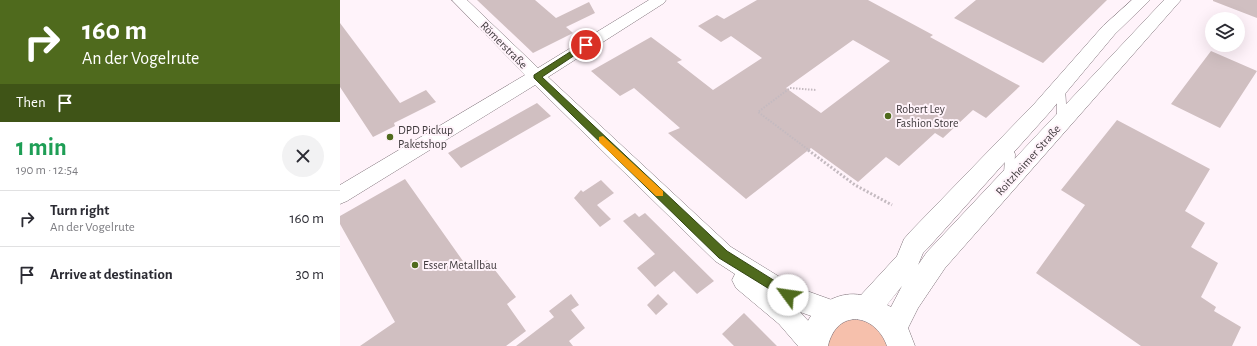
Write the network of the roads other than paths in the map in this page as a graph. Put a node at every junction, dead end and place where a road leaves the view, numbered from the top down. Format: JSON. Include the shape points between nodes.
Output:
{"nodes":[{"id":1,"x":459,"y":0,"type":"edge"},
{"id":2,"x":659,"y":0,"type":"edge"},
{"id":3,"x":1142,"y":0,"type":"edge"},
{"id":4,"x":1168,"y":2,"type":"edge"},
{"id":5,"x":537,"y":76,"type":"junction"},
{"id":6,"x":1059,"y":102,"type":"junction"},
{"id":7,"x":1006,"y":145,"type":"junction"},
{"id":8,"x":1009,"y":182,"type":"junction"},
{"id":9,"x":340,"y":195,"type":"edge"},
{"id":10,"x":723,"y":254,"type":"junction"},
{"id":11,"x":867,"y":308,"type":"junction"},
{"id":12,"x":834,"y":312,"type":"junction"},
{"id":13,"x":897,"y":337,"type":"edge"},
{"id":14,"x":814,"y":346,"type":"edge"}],
"edges":[{"from":1,"to":5,"type":"street","name":"Römerstraße"},
{"from":2,"to":5,"type":"street"},
{"from":3,"to":6,"type":"street","name":"Roitzheimer Straße","via":[[1083,52]]},
{"from":4,"to":6,"type":"street","name":"Roitzheimer Straße"},
{"from":5,"to":9,"type":"street"},
{"from":5,"to":10,"type":"street","name":"Römerstraße"},
{"from":6,"to":7,"type":"street","name":"Roitzheimer Straße"},
{"from":6,"to":8,"type":"street","name":"Roitzheimer Straße"},
{"from":7,"to":8,"type":"lane","via":[[1010,154]]},
{"from":7,"to":11,"type":"street","name":"Roitzheimer Straße","via":[[919,240],[906,264]]},
{"from":8,"to":13,"type":"street","name":"Roitzheimer Straße","via":[[936,260],[912,293]]},
{"from":10,"to":12,"type":"street","name":"Römerstraße","via":[[788,295]]},
{"from":10,"to":14,"type":"street","name":"Römerstraße","via":[[732,269],[788,316]]},
{"from":11,"to":12,"type":"street","via":[[847,307]]},
{"from":11,"to":13,"type":"street","via":[[882,315]]},
{"from":12,"to":14,"type":"street","via":[[820,325]]}]}
